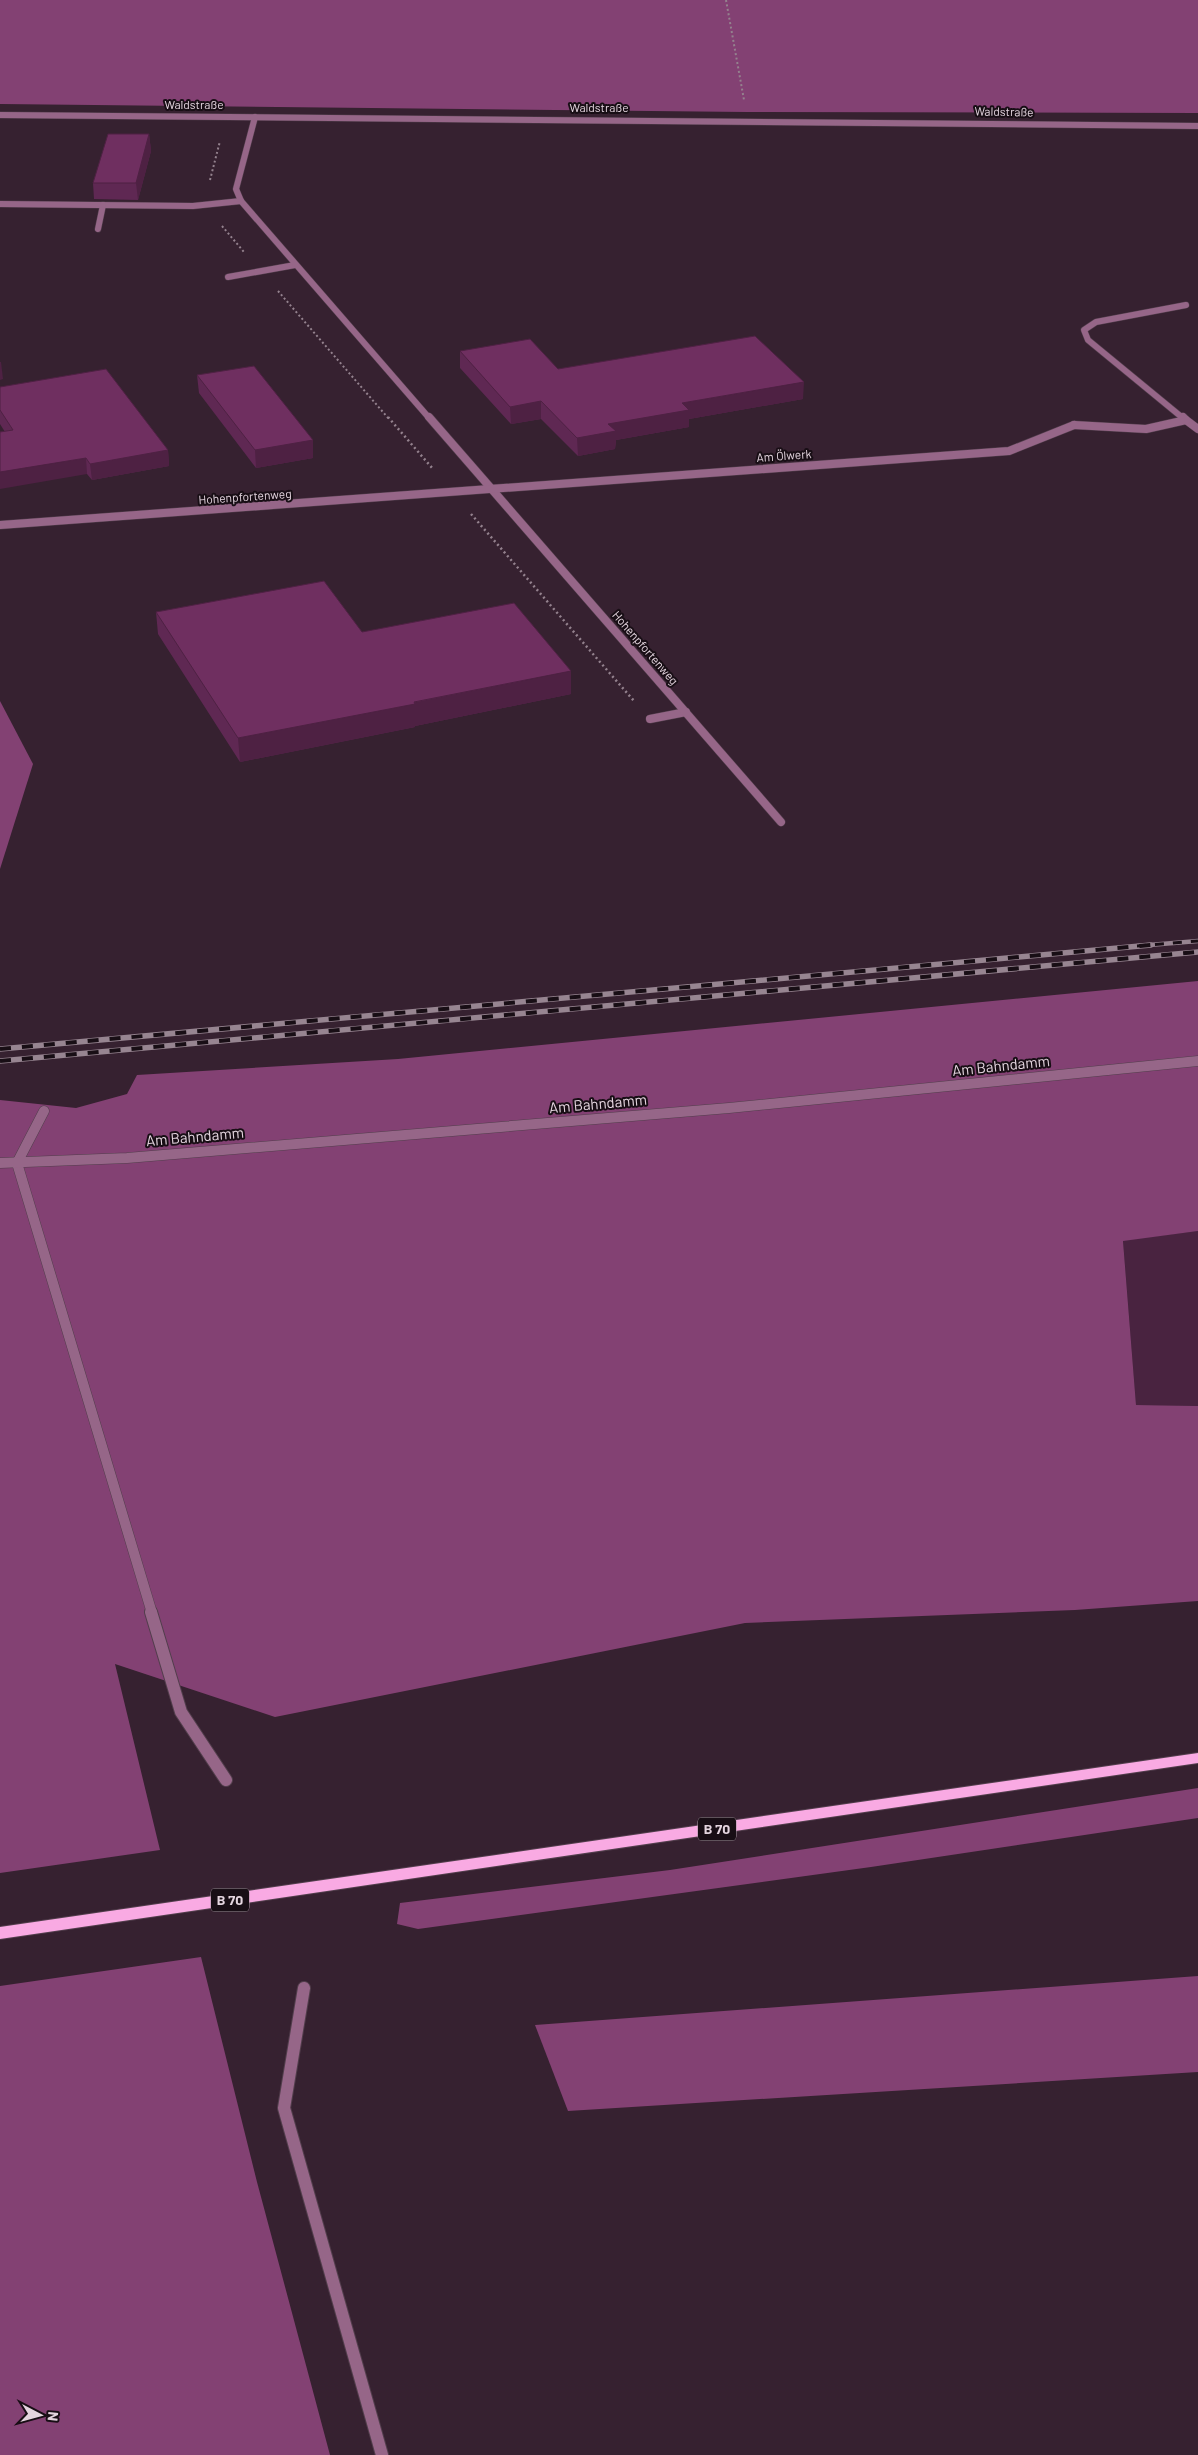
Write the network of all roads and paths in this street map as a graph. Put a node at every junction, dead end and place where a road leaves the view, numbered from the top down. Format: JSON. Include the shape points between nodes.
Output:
{"nodes":[{"id":1,"x":726,"y":0,"type":"edge"},
{"id":2,"x":744,"y":102,"type":"dead end"},
{"id":3,"x":0,"y":115,"type":"edge"},
{"id":4,"x":255,"y":117,"type":"junction"},
{"id":5,"x":1198,"y":126,"type":"edge"},
{"id":6,"x":220,"y":140,"type":"dead end"},
{"id":7,"x":241,"y":201,"type":"junction"},
{"id":8,"x":0,"y":204,"type":"edge"},
{"id":9,"x":103,"y":205,"type":"junction"},
{"id":10,"x":204,"y":205,"type":"junction"},
{"id":11,"x":98,"y":229,"type":"dead end"},
{"id":12,"x":295,"y":265,"type":"junction"},
{"id":13,"x":261,"y":271,"type":"junction"},
{"id":14,"x":228,"y":277,"type":"dead end"},
{"id":15,"x":1186,"y":305,"type":"dead end"},
{"id":16,"x":1186,"y":420,"type":"junction"},
{"id":17,"x":1198,"y":429,"type":"edge"},
{"id":18,"x":491,"y":490,"type":"junction"},
{"id":19,"x":453,"y":493,"type":"junction"},
{"id":20,"x":0,"y":525,"type":"edge"},
{"id":21,"x":686,"y":712,"type":"junction"},
{"id":22,"x":650,"y":719,"type":"joint"},
{"id":23,"x":781,"y":822,"type":"dead end"},
{"id":24,"x":1198,"y":1061,"type":"edge"},
{"id":25,"x":44,"y":1111,"type":"dead end"},
{"id":26,"x":0,"y":1163,"type":"edge"},
{"id":27,"x":17,"y":1163,"type":"junction"},
{"id":28,"x":1198,"y":1758,"type":"edge"},
{"id":29,"x":226,"y":1780,"type":"dead end"},
{"id":30,"x":0,"y":1933,"type":"edge"},
{"id":31,"x":304,"y":1988,"type":"dead end"},
{"id":32,"x":382,"y":2455,"type":"edge"}],
"edges":[{"from":1,"to":2,"type":"path"},
{"from":3,"to":4,"type":"street","name":"Waldstraße"},
{"from":4,"to":5,"type":"street","name":"Waldstraße"},
{"from":4,"to":7,"type":"street","via":[[236,189]]},
{"from":6,"to":10,"type":"path"},
{"from":7,"to":10,"type":"street"},
{"from":7,"to":12,"type":"street","name":"Hohenpfortenweg"},
{"from":8,"to":9,"type":"street"},
{"from":9,"to":10,"type":"street"},
{"from":9,"to":11,"type":"street"},
{"from":10,"to":13,"type":"path"},
{"from":12,"to":13,"type":"street"},
{"from":12,"to":18,"type":"street","name":"Hohenpfortenweg"},
{"from":13,"to":14,"type":"street"},
{"from":13,"to":19,"type":"path"},
{"from":15,"to":16,"type":"street","via":[[1096,322],[1084,330],[1088,340]]},
{"from":16,"to":17,"type":"street"},
{"from":16,"to":18,"type":"street","name":"Am Ölwerk","via":[[1146,429],[1074,425],[1009,451]]},
{"from":18,"to":19,"type":"street","name":"Hohenpfortenweg"},
{"from":18,"to":21,"type":"street","name":"Hohenpfortenweg"},
{"from":19,"to":20,"type":"street","name":"Hohenpfortenweg"},
{"from":19,"to":22,"type":"path"},
{"from":21,"to":22,"type":"street"},
{"from":21,"to":23,"type":"street","name":"Hohenpfortenweg"},
{"from":24,"to":27,"type":"street","name":"Am Bahndamm","via":[[729,1108],[136,1158]]},
{"from":25,"to":27,"type":"street"},
{"from":26,"to":27,"type":"street","name":"Am Bahndamm"},
{"from":27,"to":29,"type":"street","via":[[181,1712]]},
{"from":28,"to":30,"type":"main road","number":"B 70"},
{"from":31,"to":32,"type":"street","via":[[284,2108]]}]}
